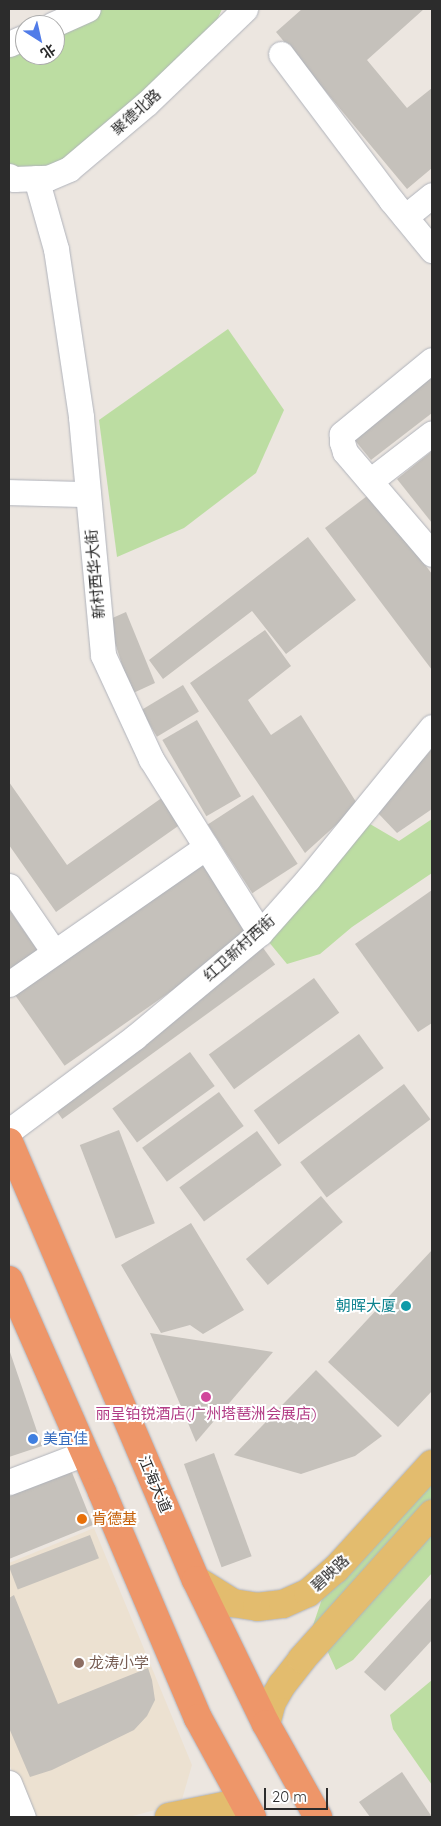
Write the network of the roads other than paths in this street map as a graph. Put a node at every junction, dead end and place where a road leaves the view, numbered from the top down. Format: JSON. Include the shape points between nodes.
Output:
{"nodes":[{"id":1,"x":88,"y":9,"type":"edge"},
{"id":2,"x":236,"y":13,"type":"edge"},
{"id":3,"x":65,"y":19,"type":"edge"},
{"id":4,"x":281,"y":54,"type":"dead end"},
{"id":5,"x":9,"y":176,"type":"edge"},
{"id":6,"x":36,"y":178,"type":"junction"},
{"id":7,"x":432,"y":195,"type":"edge"},
{"id":8,"x":405,"y":217,"type":"junction"},
{"id":9,"x":432,"y":250,"type":"edge"},
{"id":10,"x":432,"y":360,"type":"edge"},
{"id":11,"x":432,"y":433,"type":"edge"},
{"id":12,"x":370,"y":481,"type":"junction"},
{"id":13,"x":9,"y":492,"type":"edge"},
{"id":14,"x":88,"y":494,"type":"junction"},
{"id":15,"x":432,"y":554,"type":"edge"},
{"id":16,"x":432,"y":727,"type":"edge"},
{"id":17,"x":206,"y":847,"type":"junction"},
{"id":18,"x":9,"y":886,"type":"edge"},
{"id":19,"x":260,"y":933,"type":"junction"},
{"id":20,"x":54,"y":952,"type":"junction"},
{"id":21,"x":9,"y":984,"type":"edge"},
{"id":22,"x":9,"y":1131,"type":"edge"},
{"id":23,"x":9,"y":1142,"type":"edge"},
{"id":24,"x":12,"y":1291,"type":"edge"},
{"id":25,"x":85,"y":1453,"type":"junction"},
{"id":26,"x":432,"y":1464,"type":"edge"},
{"id":27,"x":9,"y":1482,"type":"edge"},
{"id":28,"x":432,"y":1514,"type":"edge"},
{"id":29,"x":196,"y":1580,"type":"junction"},
{"id":30,"x":266,"y":1724,"type":"junction"},
{"id":31,"x":9,"y":1782,"type":"edge"},
{"id":32,"x":247,"y":1810,"type":"edge"},
{"id":33,"x":23,"y":1817,"type":"edge"},
{"id":34,"x":169,"y":1817,"type":"edge"},
{"id":35,"x":318,"y":1817,"type":"edge"}],
"edges":[{"from":1,"to":3,"type":"street"},
{"from":2,"to":6,"type":"street","name":"聚德北路","via":[[147,103],[96,147],[69,169],[48,178]]},
{"from":4,"to":8,"type":"street"},
{"from":5,"to":6,"type":"street","name":"聚德北路","via":[[14,179]]},
{"from":6,"to":14,"type":"street","name":"新村西华大街","via":[[56,249],[81,417]]},
{"from":7,"to":8,"type":"street"},
{"from":8,"to":9,"type":"street"},
{"from":10,"to":12,"type":"street","via":[[342,434],[346,452]]},
{"from":11,"to":12,"type":"street"},
{"from":12,"to":15,"type":"street"},
{"from":13,"to":14,"type":"street"},
{"from":14,"to":17,"type":"street","name":"新村西华大街","via":[[103,655],[151,759]]},
{"from":16,"to":19,"type":"street","name":"红卫新村西街"},
{"from":17,"to":19,"type":"street","name":"新村西华大街"},
{"from":17,"to":20,"type":"street"},
{"from":18,"to":20,"type":"street"},
{"from":19,"to":22,"type":"street","name":"红卫新村西街","via":[[135,1037]]},
{"from":20,"to":21,"type":"street"},
{"from":23,"to":29,"type":"highway","name":"江海大道"},
{"from":24,"to":25,"type":"highway"},
{"from":25,"to":27,"type":"street"},
{"from":25,"to":32,"type":"highway","via":[[194,1710]]},
{"from":26,"to":29,"type":"main road","name":"碧映路","via":[[349,1556],[308,1593],[283,1604],[257,1607],[233,1603]]},
{"from":28,"to":30,"type":"main road","via":[[302,1659],[272,1702]]},
{"from":29,"to":30,"type":"highway","name":"江海大道"},
{"from":30,"to":35,"type":"highway","name":"江海大道"},
{"from":31,"to":33,"type":"street"},
{"from":32,"to":34,"type":"main road"}]}
